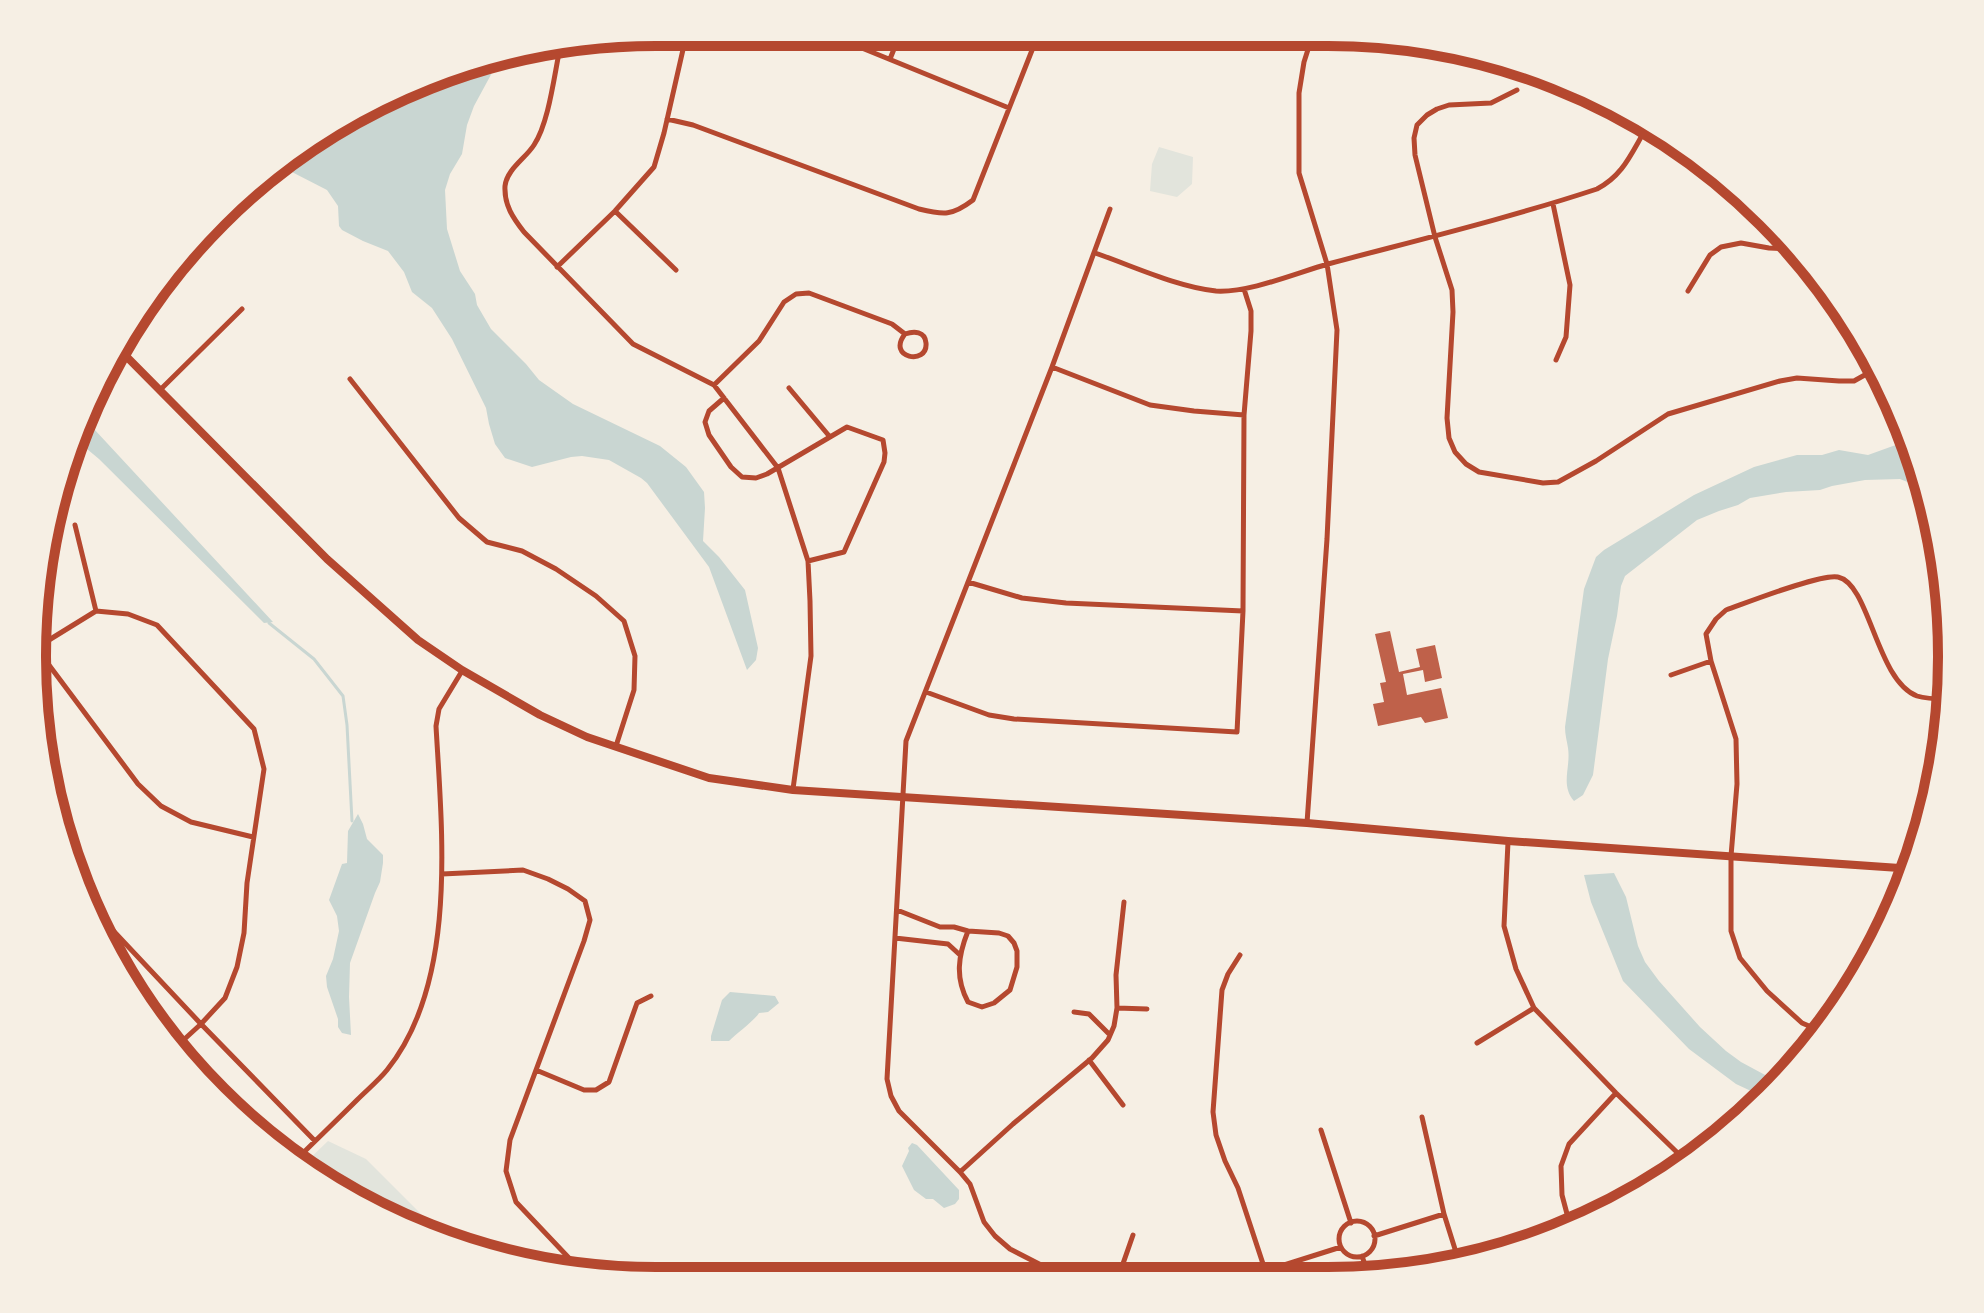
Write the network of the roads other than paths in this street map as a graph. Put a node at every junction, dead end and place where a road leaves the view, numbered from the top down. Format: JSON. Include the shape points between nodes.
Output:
{"nodes":[{"id":1,"x":684,"y":46,"type":"edge"},
{"id":2,"x":858,"y":46,"type":"edge"},
{"id":3,"x":895,"y":46,"type":"edge"},
{"id":4,"x":1034,"y":46,"type":"edge"},
{"id":5,"x":1309,"y":46,"type":"edge"},
{"id":6,"x":559,"y":54,"type":"edge"},
{"id":7,"x":890,"y":59,"type":"junction"},
{"id":8,"x":1517,"y":90,"type":"dead end"},
{"id":9,"x":1009,"y":108,"type":"junction"},
{"id":10,"x":667,"y":119,"type":"junction"},
{"id":11,"x":1643,"y":134,"type":"edge"},
{"id":12,"x":1553,"y":204,"type":"junction"},
{"id":13,"x":1110,"y":209,"type":"dead end"},
{"id":14,"x":615,"y":211,"type":"junction"},
{"id":15,"x":1435,"y":237,"type":"junction"},
{"id":16,"x":1781,"y":248,"type":"edge"},
{"id":17,"x":1095,"y":253,"type":"junction"},
{"id":18,"x":1327,"y":264,"type":"junction"},
{"id":19,"x":557,"y":267,"type":"junction"},
{"id":20,"x":676,"y":270,"type":"dead end"},
{"id":21,"x":1244,"y":289,"type":"junction"},
{"id":22,"x":1688,"y":291,"type":"dead end"},
{"id":23,"x":242,"y":309,"type":"dead end"},
{"id":24,"x":905,"y":334,"type":"junction"},
{"id":25,"x":126,"y":356,"type":"edge"},
{"id":26,"x":1556,"y":360,"type":"dead end"},
{"id":27,"x":1052,"y":367,"type":"junction"},
{"id":28,"x":1868,"y":373,"type":"edge"},
{"id":29,"x":350,"y":379,"type":"dead end"},
{"id":30,"x":714,"y":385,"type":"junction"},
{"id":31,"x":789,"y":388,"type":"dead end"},
{"id":32,"x":160,"y":390,"type":"junction"},
{"id":33,"x":724,"y":398,"type":"junction"},
{"id":34,"x":1244,"y":415,"type":"junction"},
{"id":35,"x":830,"y":437,"type":"junction"},
{"id":36,"x":778,"y":468,"type":"junction"},
{"id":37,"x":75,"y":525,"type":"dead end"},
{"id":38,"x":808,"y":561,"type":"junction"},
{"id":39,"x":968,"y":582,"type":"junction"},
{"id":40,"x":96,"y":611,"type":"junction"},
{"id":41,"x":1243,"y":611,"type":"junction"},
{"id":42,"x":46,"y":642,"type":"edge"},
{"id":43,"x":1711,"y":661,"type":"junction"},
{"id":44,"x":46,"y":662,"type":"edge"},
{"id":45,"x":462,"y":670,"type":"junction"},
{"id":46,"x":1671,"y":675,"type":"dead end"},
{"id":47,"x":926,"y":692,"type":"junction"},
{"id":48,"x":1937,"y":698,"type":"edge"},
{"id":49,"x":616,"y":747,"type":"junction"},
{"id":50,"x":793,"y":790,"type":"junction"},
{"id":51,"x":904,"y":798,"type":"junction"},
{"id":52,"x":1307,"y":823,"type":"junction"},
{"id":53,"x":253,"y":837,"type":"junction"},
{"id":54,"x":1508,"y":841,"type":"junction"},
{"id":55,"x":1731,"y":856,"type":"junction"},
{"id":56,"x":1900,"y":868,"type":"edge"},
{"id":57,"x":442,"y":874,"type":"junction"},
{"id":58,"x":1124,"y":902,"type":"dead end"},
{"id":59,"x":897,"y":910,"type":"junction"},
{"id":60,"x":108,"y":925,"type":"edge"},
{"id":61,"x":968,"y":931,"type":"junction"},
{"id":62,"x":895,"y":938,"type":"junction"},
{"id":63,"x":960,"y":955,"type":"junction"},
{"id":64,"x":1240,"y":955,"type":"dead end"},
{"id":65,"x":651,"y":996,"type":"dead end"},
{"id":66,"x":1117,"y":1008,"type":"junction"},
{"id":67,"x":1534,"y":1008,"type":"junction"},
{"id":68,"x":1147,"y":1009,"type":"dead end"},
{"id":69,"x":1074,"y":1012,"type":"dead end"},
{"id":70,"x":201,"y":1024,"type":"junction"},
{"id":71,"x":1812,"y":1027,"type":"edge"},
{"id":72,"x":1110,"y":1035,"type":"junction"},
{"id":73,"x":183,"y":1041,"type":"edge"},
{"id":74,"x":1477,"y":1043,"type":"dead end"},
{"id":75,"x":1089,"y":1060,"type":"junction"},
{"id":76,"x":536,"y":1070,"type":"junction"},
{"id":77,"x":1616,"y":1093,"type":"junction"},
{"id":78,"x":1123,"y":1105,"type":"dead end"},
{"id":79,"x":1422,"y":1117,"type":"dead end"},
{"id":80,"x":1321,"y":1130,"type":"dead end"},
{"id":81,"x":315,"y":1141,"type":"junction"},
{"id":82,"x":302,"y":1154,"type":"edge"},
{"id":83,"x":1680,"y":1155,"type":"edge"},
{"id":84,"x":960,"y":1172,"type":"junction"},
{"id":85,"x":1444,"y":1214,"type":"junction"},
{"id":86,"x":1568,"y":1218,"type":"edge"},
{"id":87,"x":1351,"y":1223,"type":"junction"},
{"id":88,"x":1133,"y":1235,"type":"dead end"},
{"id":89,"x":1374,"y":1236,"type":"junction"},
{"id":90,"x":1341,"y":1247,"type":"junction"},
{"id":91,"x":1456,"y":1253,"type":"edge"},
{"id":92,"x":1362,"y":1256,"type":"junction"},
{"id":93,"x":572,"y":1261,"type":"edge"},
{"id":94,"x":1365,"y":1266,"type":"edge"},
{"id":95,"x":1045,"y":1267,"type":"edge"},
{"id":96,"x":1122,"y":1267,"type":"edge"},
{"id":97,"x":1265,"y":1267,"type":"edge"},
{"id":98,"x":1278,"y":1267,"type":"edge"}],
"edges":[{"from":1,"to":10,"type":"street"},
{"from":2,"to":7,"type":"street"},
{"from":3,"to":7,"type":"street"},
{"from":4,"to":9,"type":"street"},
{"from":5,"to":18,"type":"street","via":[[1299,93],[1299,173]]},
{"from":6,"to":19,"type":"street","via":[[534,144],[505,184],[512,217]]},
{"from":7,"to":9,"type":"street"},
{"from":8,"to":15,"type":"street","via":[[1491,103],[1437,109],[1417,125],[1415,155]]},
{"from":9,"to":10,"type":"street","via":[[973,200],[941,215]]},
{"from":10,"to":14,"type":"street","via":[[654,167]]},
{"from":11,"to":12,"type":"street","via":[[1609,183]]},
{"from":12,"to":15,"type":"street"},
{"from":12,"to":26,"type":"street","via":[[1570,285],[1566,337]]},
{"from":13,"to":17,"type":"street"},
{"from":14,"to":19,"type":"street"},
{"from":14,"to":20,"type":"street"},
{"from":15,"to":18,"type":"street"},
{"from":15,"to":28,"type":"street","via":[[1452,290],[1449,438],[1455,452],[1479,472],[1558,482],[1668,414],[1780,381],[1854,381]]},
{"from":16,"to":22,"type":"street","via":[[1741,243],[1721,247]]},
{"from":17,"to":21,"type":"street","via":[[1185,285]]},
{"from":17,"to":27,"type":"street"},
{"from":18,"to":21,"type":"street"},
{"from":18,"to":52,"type":"street","via":[[1337,330]]},
{"from":19,"to":30,"type":"street","via":[[633,344]]},
{"from":21,"to":34,"type":"street","via":[[1251,311]]},
{"from":23,"to":32,"type":"street"},
{"from":24,"to":24,"type":"street","via":[[903,352],[921,355],[923,337]]},
{"from":24,"to":30,"type":"street","via":[[892,324],[809,293],[796,294]]},
{"from":25,"to":32,"type":"main road"},
{"from":27,"to":34,"type":"street","via":[[1150,405]]},
{"from":27,"to":39,"type":"street"},
{"from":29,"to":49,"type":"street","via":[[459,518],[487,542],[522,551],[556,569],[624,621],[635,656],[634,690]]},
{"from":30,"to":33,"type":"street"},
{"from":31,"to":35,"type":"street"},
{"from":32,"to":45,"type":"main road","via":[[355,585]]},
{"from":33,"to":36,"type":"street"},
{"from":33,"to":36,"type":"street","via":[[705,422],[731,467],[742,477],[756,478]]},
{"from":34,"to":41,"type":"street"},
{"from":35,"to":36,"type":"street"},
{"from":35,"to":38,"type":"street","via":[[847,427],[883,440],[884,462],[844,552]]},
{"from":36,"to":38,"type":"street"},
{"from":37,"to":40,"type":"street"},
{"from":38,"to":50,"type":"street","via":[[811,656]]},
{"from":39,"to":41,"type":"street","via":[[1022,598],[1066,603]]},
{"from":39,"to":47,"type":"street"},
{"from":40,"to":42,"type":"street"},
{"from":40,"to":53,"type":"street","via":[[128,614],[157,625],[254,729],[264,769]]},
{"from":41,"to":47,"type":"street","via":[[1237,732],[1014,719]]},
{"from":43,"to":46,"type":"street"},
{"from":43,"to":48,"type":"street","via":[[1706,634],[1726,610],[1839,577],[1853,587],[1899,682],[1920,697]]},
{"from":43,"to":55,"type":"street","via":[[1736,739]]},
{"from":44,"to":53,"type":"street","via":[[138,784],[161,806],[191,822]]},
{"from":45,"to":49,"type":"main road","via":[[566,728]]},
{"from":45,"to":57,"type":"street","via":[[439,709],[436,726]]},
{"from":47,"to":51,"type":"street","via":[[906,741]]},
{"from":49,"to":50,"type":"main road","via":[[709,778]]},
{"from":50,"to":51,"type":"main road"},
{"from":51,"to":52,"type":"main road"},
{"from":51,"to":59,"type":"street"},
{"from":52,"to":54,"type":"main road"},
{"from":53,"to":70,"type":"street","via":[[237,967],[225,998]]},
{"from":54,"to":55,"type":"main road"},
{"from":54,"to":67,"type":"street","via":[[1504,926]]},
{"from":55,"to":56,"type":"main road"},
{"from":55,"to":71,"type":"street","via":[[1731,931],[1740,958],[1767,991]]},
{"from":57,"to":76,"type":"street","via":[[523,870],[585,901],[590,920],[584,941]]},
{"from":57,"to":81,"type":"street","via":[[430,981],[410,1034],[387,1070]]},
{"from":58,"to":66,"type":"street"},
{"from":59,"to":61,"type":"street","via":[[940,927]]},
{"from":59,"to":62,"type":"street"},
{"from":60,"to":70,"type":"street"},
{"from":61,"to":63,"type":"street"},
{"from":61,"to":63,"type":"street","via":[[999,933],[1014,943],[1017,967],[1010,990],[982,1007],[968,1002],[959,978]]},
{"from":62,"to":63,"type":"street","via":[[948,944]]},
{"from":62,"to":84,"type":"street","via":[[889,1088],[899,1111]]},
{"from":64,"to":97,"type":"street","via":[[1222,990],[1213,1112],[1216,1135]]},
{"from":65,"to":76,"type":"street","via":[[637,1003],[609,1082],[584,1090]]},
{"from":66,"to":68,"type":"street"},
{"from":66,"to":72,"type":"street"},
{"from":67,"to":74,"type":"street"},
{"from":67,"to":77,"type":"street"},
{"from":69,"to":72,"type":"street","via":[[1089,1014]]},
{"from":70,"to":73,"type":"street"},
{"from":70,"to":81,"type":"street"},
{"from":72,"to":75,"type":"street"},
{"from":75,"to":78,"type":"street"},
{"from":75,"to":84,"type":"street"},
{"from":76,"to":93,"type":"street","via":[[510,1140],[506,1171],[516,1202]]},
{"from":77,"to":83,"type":"street"},
{"from":77,"to":86,"type":"street","via":[[1569,1144],[1561,1166]]},
{"from":79,"to":85,"type":"street"},
{"from":80,"to":87,"type":"street"},
{"from":81,"to":82,"type":"street"},
{"from":84,"to":95,"type":"street","via":[[995,1236]]},
{"from":85,"to":89,"type":"street"},
{"from":85,"to":91,"type":"street"},
{"from":87,"to":89,"type":"street","via":[[1364,1223]]},
{"from":87,"to":90,"type":"street","via":[[1341,1230]]},
{"from":88,"to":96,"type":"street"},
{"from":89,"to":92,"type":"street","via":[[1374,1244]]},
{"from":90,"to":92,"type":"street"},
{"from":90,"to":98,"type":"street"},
{"from":92,"to":94,"type":"street"}]}
